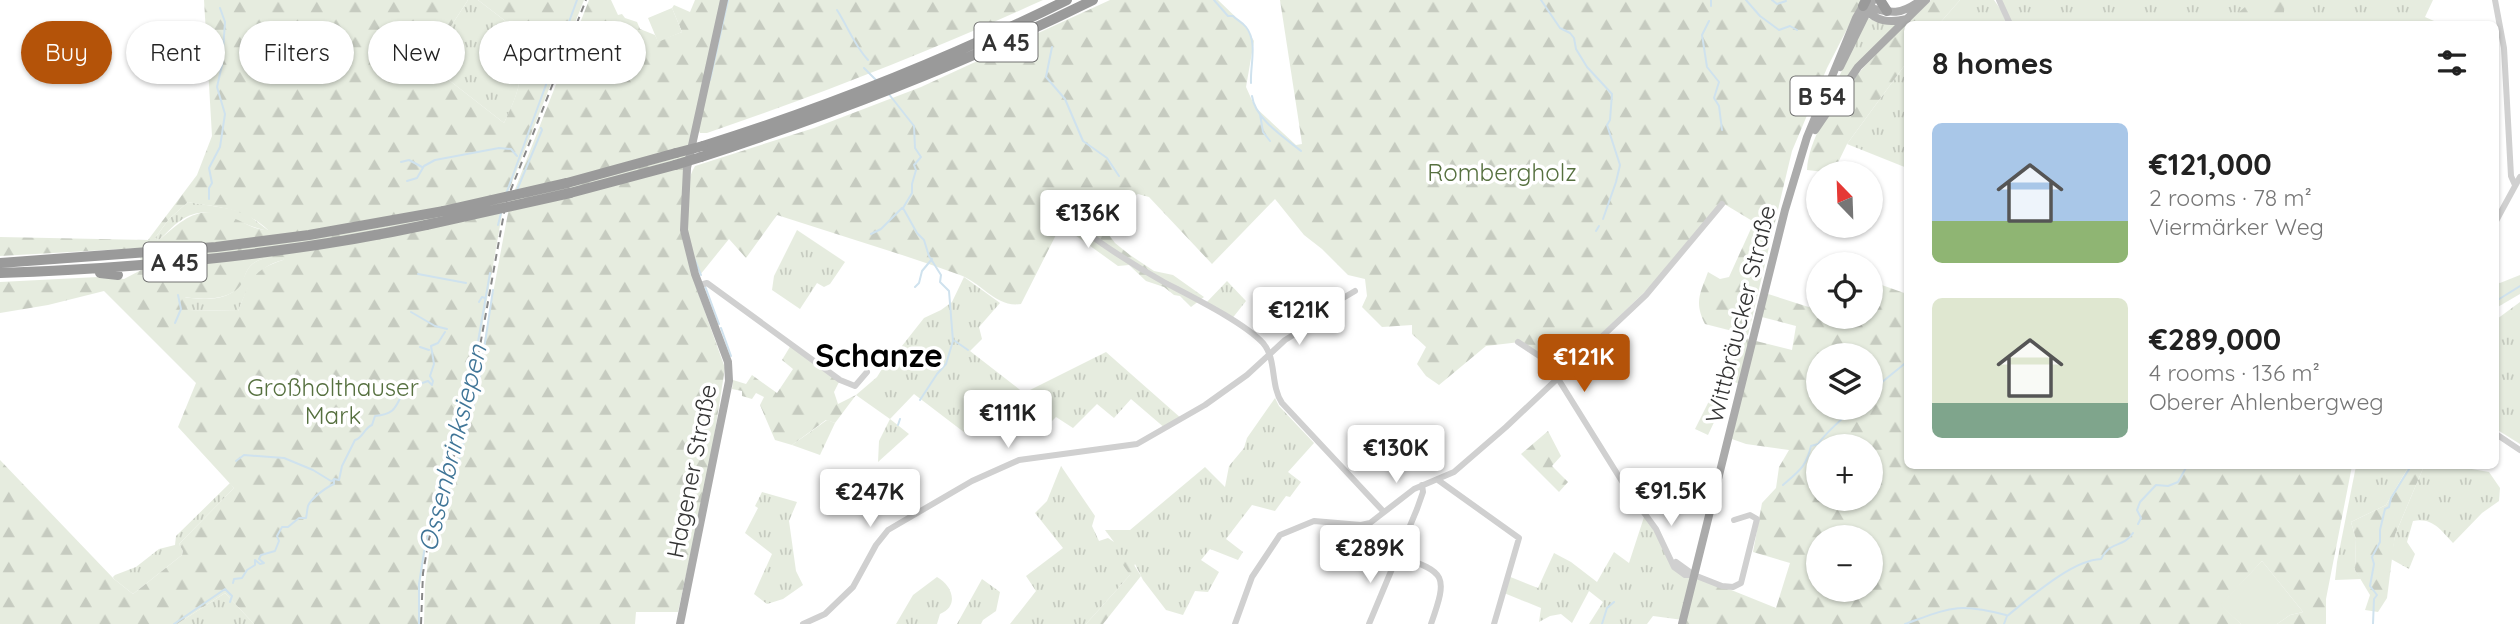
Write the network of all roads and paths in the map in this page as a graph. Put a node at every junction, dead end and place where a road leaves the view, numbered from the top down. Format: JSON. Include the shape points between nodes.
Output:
{"nodes":[{"id":1,"x":724,"y":0,"type":"edge"},
{"id":2,"x":1067,"y":0,"type":"edge"},
{"id":3,"x":1093,"y":0,"type":"edge"},
{"id":4,"x":1880,"y":0,"type":"edge"},
{"id":5,"x":1923,"y":0,"type":"edge"},
{"id":6,"x":1999,"y":0,"type":"edge"},
{"id":7,"x":2496,"y":0,"type":"edge"},
{"id":8,"x":1867,"y":5,"type":"edge"},
{"id":9,"x":1887,"y":11,"type":"junction"},
{"id":10,"x":1908,"y":19,"type":"joint"},
{"id":11,"x":2009,"y":21,"type":"edge"},
{"id":12,"x":1904,"y":23,"type":"edge"},
{"id":13,"x":844,"y":102,"type":"junction"},
{"id":14,"x":1815,"y":130,"type":"junction"},
{"id":15,"x":702,"y":151,"type":"junction"},
{"id":16,"x":1796,"y":177,"type":"junction"},
{"id":17,"x":2520,"y":177,"type":"edge"},
{"id":18,"x":2515,"y":185,"type":"junction"},
{"id":19,"x":568,"y":188,"type":"junction"},
{"id":20,"x":1721,"y":204,"type":"dead end"},
{"id":21,"x":1059,"y":212,"type":"dead end"},
{"id":22,"x":2499,"y":215,"type":"edge"},
{"id":23,"x":425,"y":220,"type":"junction"},
{"id":24,"x":288,"y":233,"type":"dead end"},
{"id":25,"x":309,"y":235,"type":"junction"},
{"id":26,"x":286,"y":249,"type":"junction"},
{"id":27,"x":136,"y":250,"type":"dead end"},
{"id":28,"x":104,"y":257,"type":"junction"},
{"id":29,"x":253,"y":260,"type":"dead end"},
{"id":30,"x":0,"y":263,"type":"edge"},
{"id":31,"x":64,"y":271,"type":"junction"},
{"id":32,"x":0,"y":273,"type":"edge"},
{"id":33,"x":118,"y":275,"type":"dead end"},
{"id":34,"x":700,"y":285,"type":"junction"},
{"id":35,"x":1355,"y":291,"type":"dead end"},
{"id":36,"x":1518,"y":342,"type":"dead end"},
{"id":37,"x":1269,"y":352,"type":"junction"},
{"id":38,"x":867,"y":372,"type":"dead end"},
{"id":39,"x":1558,"y":379,"type":"junction"},
{"id":40,"x":2499,"y":436,"type":"edge"},
{"id":41,"x":2520,"y":450,"type":"edge"},
{"id":42,"x":1438,"y":480,"type":"junction"},
{"id":43,"x":1422,"y":485,"type":"junction"},
{"id":44,"x":1383,"y":511,"type":"junction"},
{"id":45,"x":1734,"y":520,"type":"dead end"},
{"id":46,"x":1397,"y":555,"type":"junction"},
{"id":47,"x":1694,"y":575,"type":"junction"},
{"id":48,"x":807,"y":623,"type":"edge"},
{"id":49,"x":680,"y":624,"type":"edge"},
{"id":50,"x":1235,"y":624,"type":"edge"},
{"id":51,"x":1369,"y":624,"type":"edge"},
{"id":52,"x":1432,"y":624,"type":"edge"},
{"id":53,"x":1494,"y":624,"type":"edge"},
{"id":54,"x":1682,"y":624,"type":"edge"}],
"edges":[{"from":1,"to":34,"type":"main road","name":"Hagener Straße","via":[[684,191],[684,230]]},
{"from":2,"to":13,"type":"highway","number":"A 45"},
{"from":3,"to":13,"type":"highway","number":"A 45","via":[[918,80]]},
{"from":4,"to":9,"type":"highway"},
{"from":5,"to":9,"type":"main road","via":[[1902,12]]},
{"from":5,"to":10,"type":"main road"},
{"from":6,"to":11,"type":"street"},
{"from":7,"to":18,"type":"street"},
{"from":8,"to":9,"type":"main road"},
{"from":8,"to":10,"type":"main road","via":[[1885,21]]},
{"from":8,"to":14,"type":"main road","number":"B 54"},
{"from":8,"to":16,"type":"main road","number":"B 54","via":[[1856,18],[1822,96]]},
{"from":12,"to":14,"type":"main road","via":[[1858,67]]},
{"from":13,"to":15,"type":"highway","number":"A 45"},
{"from":14,"to":16,"type":"main road","number":"B 54"},
{"from":15,"to":19,"type":"highway","number":"A 45","bridge":true,"via":[[676,153]]},
{"from":15,"to":19,"type":"highway","number":"A 45","bridge":true,"via":[[675,165]]},
{"from":16,"to":47,"type":"main road","name":"Wittbräucker Straße","number":"B 54"},
{"from":17,"to":18,"type":"street"},
{"from":18,"to":22,"type":"street"},
{"from":19,"to":23,"type":"highway","number":"A 45","bridge":true},
{"from":20,"to":39,"type":"street","via":[[1646,295]]},
{"from":21,"to":37,"type":"street","via":[[1134,265],[1231,320]]},
{"from":23,"to":25,"type":"highway","number":"A 45"},
{"from":23,"to":26,"type":"highway","number":"A 45"},
{"from":24,"to":25,"type":"highway"},
{"from":25,"to":28,"type":"highway","number":"A 45"},
{"from":26,"to":29,"type":"highway"},
{"from":26,"to":31,"type":"highway","number":"A 45"},
{"from":27,"to":28,"type":"highway"},
{"from":28,"to":30,"type":"highway","number":"A 45"},
{"from":31,"to":32,"type":"highway","number":"A 45"},
{"from":31,"to":33,"type":"highway"},
{"from":34,"to":38,"type":"street","via":[[707,284],[839,380],[855,386]]},
{"from":34,"to":49,"type":"main road","name":"Hagener Straße","via":[[728,362],[729,382]]},
{"from":35,"to":37,"type":"street"},
{"from":36,"to":39,"type":"street","via":[[1546,359]]},
{"from":37,"to":44,"type":"street","via":[[1274,387],[1282,403]]},
{"from":37,"to":48,"type":"street","via":[[1247,375],[1205,405],[1137,444],[1019,460],[972,481],[888,530],[853,587],[825,614]]},
{"from":39,"to":42,"type":"street","via":[[1454,472]]},
{"from":39,"to":47,"type":"street","via":[[1656,529],[1670,559],[1681,572]]},
{"from":40,"to":41,"type":"street"},
{"from":42,"to":43,"type":"street"},
{"from":42,"to":53,"type":"street","via":[[1519,538]]},
{"from":43,"to":44,"type":"street"},
{"from":43,"to":46,"type":"street"},
{"from":44,"to":50,"type":"street","via":[[1376,520],[1362,525],[1314,521],[1280,535],[1252,577]]},
{"from":45,"to":47,"type":"street","via":[[1750,515],[1758,524],[1741,583],[1729,587]]},
{"from":46,"to":51,"type":"street"},
{"from":46,"to":52,"type":"street","via":[[1429,567],[1442,580]]},
{"from":47,"to":54,"type":"main road","name":"Wittbräucker Straße","number":"B 54"}]}
